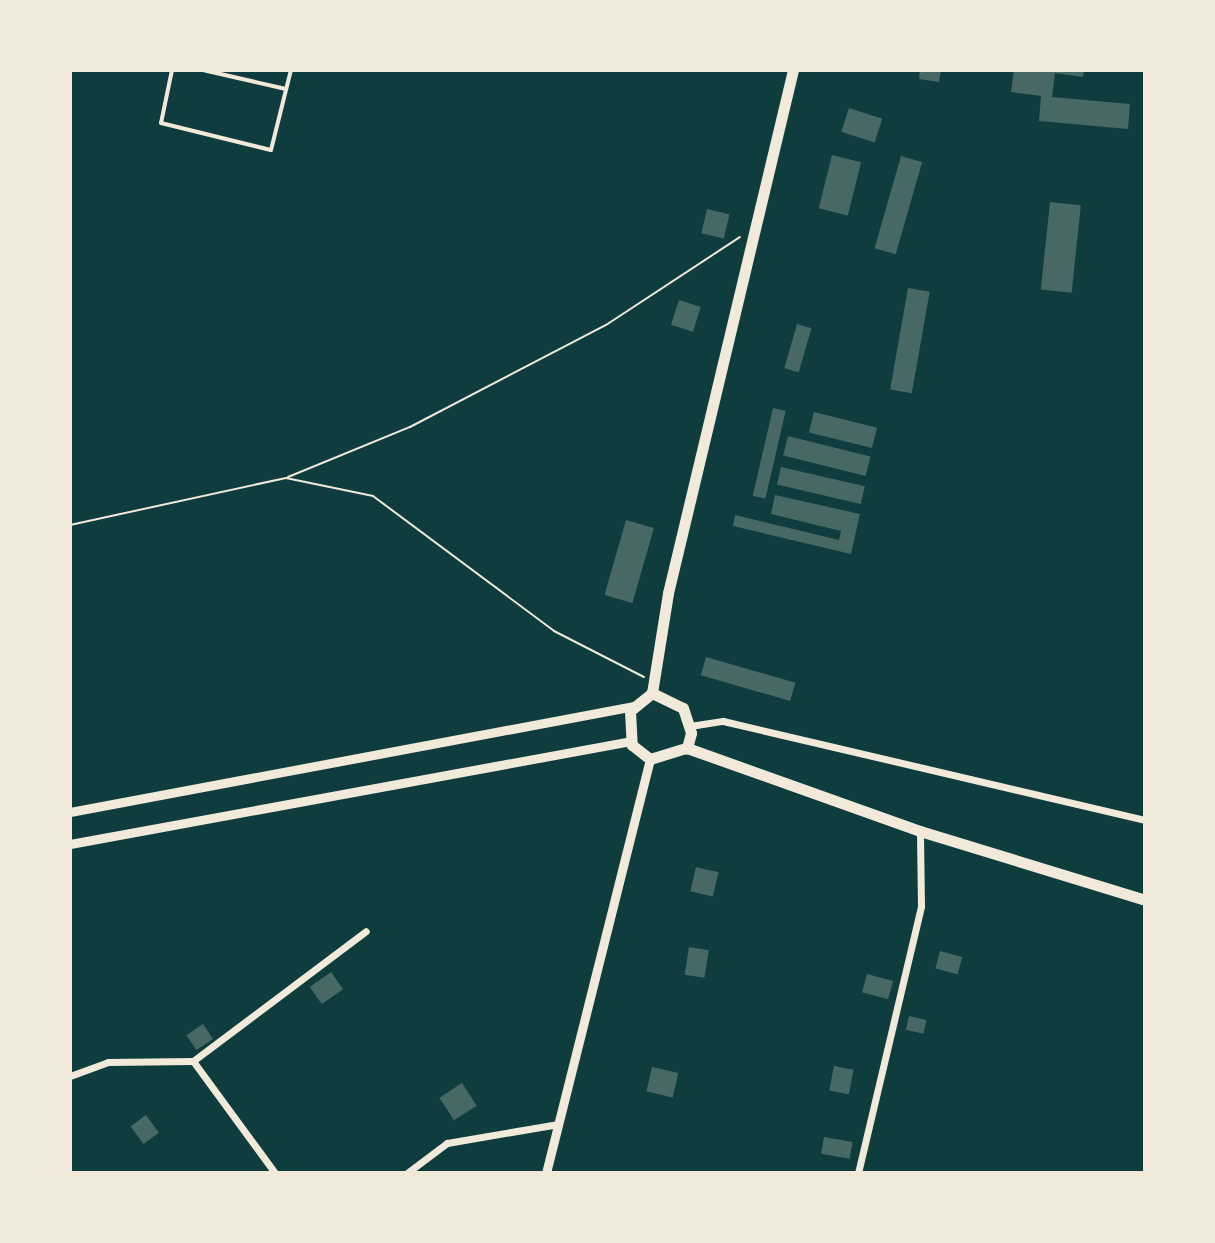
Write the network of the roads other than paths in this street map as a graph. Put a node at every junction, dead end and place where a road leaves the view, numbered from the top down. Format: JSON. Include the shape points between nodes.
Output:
{"nodes":[{"id":1,"x":172,"y":70,"type":"edge"},
{"id":2,"x":203,"y":70,"type":"edge"},
{"id":3,"x":291,"y":70,"type":"edge"},
{"id":4,"x":793,"y":70,"type":"edge"},
{"id":5,"x":286,"y":89,"type":"junction"},
{"id":6,"x":652,"y":693,"type":"junction"},
{"id":7,"x":634,"y":706,"type":"junction"},
{"id":8,"x":690,"y":726,"type":"junction"},
{"id":9,"x":631,"y":741,"type":"junction"},
{"id":10,"x":687,"y":748,"type":"junction"},
{"id":11,"x":650,"y":759,"type":"junction"},
{"id":12,"x":70,"y":812,"type":"edge"},
{"id":13,"x":1145,"y":820,"type":"edge"},
{"id":14,"x":920,"y":831,"type":"junction"},
{"id":15,"x":70,"y":844,"type":"edge"},
{"id":16,"x":1145,"y":900,"type":"edge"},
{"id":17,"x":366,"y":931,"type":"dead end"},
{"id":18,"x":193,"y":1061,"type":"junction"},
{"id":19,"x":70,"y":1076,"type":"edge"},
{"id":20,"x":558,"y":1124,"type":"junction"},
{"id":21,"x":275,"y":1173,"type":"edge"},
{"id":22,"x":407,"y":1173,"type":"edge"},
{"id":23,"x":546,"y":1173,"type":"edge"},
{"id":24,"x":858,"y":1173,"type":"edge"}],
"edges":[{"from":1,"to":5,"type":"lane","via":[[161,123],[271,150]]},
{"from":2,"to":5,"type":"lane"},
{"from":3,"to":5,"type":"lane"},
{"from":4,"to":6,"type":"main road","via":[[751,229]]},
{"from":6,"to":7,"type":"main road"},
{"from":6,"to":8,"type":"main road","via":[[676,701]]},
{"from":7,"to":9,"type":"main road"},
{"from":7,"to":12,"type":"street"},
{"from":8,"to":10,"type":"main road"},
{"from":8,"to":13,"type":"street","via":[[723,721]]},
{"from":9,"to":11,"type":"main road"},
{"from":9,"to":15,"type":"street"},
{"from":10,"to":11,"type":"main road"},
{"from":10,"to":14,"type":"main road"},
{"from":11,"to":20,"type":"street"},
{"from":14,"to":16,"type":"main road"},
{"from":14,"to":24,"type":"street","via":[[921,906]]},
{"from":17,"to":18,"type":"street"},
{"from":18,"to":19,"type":"street","via":[[108,1062]]},
{"from":18,"to":21,"type":"street"},
{"from":20,"to":22,"type":"street","via":[[447,1143]]},
{"from":20,"to":23,"type":"street"}]}
